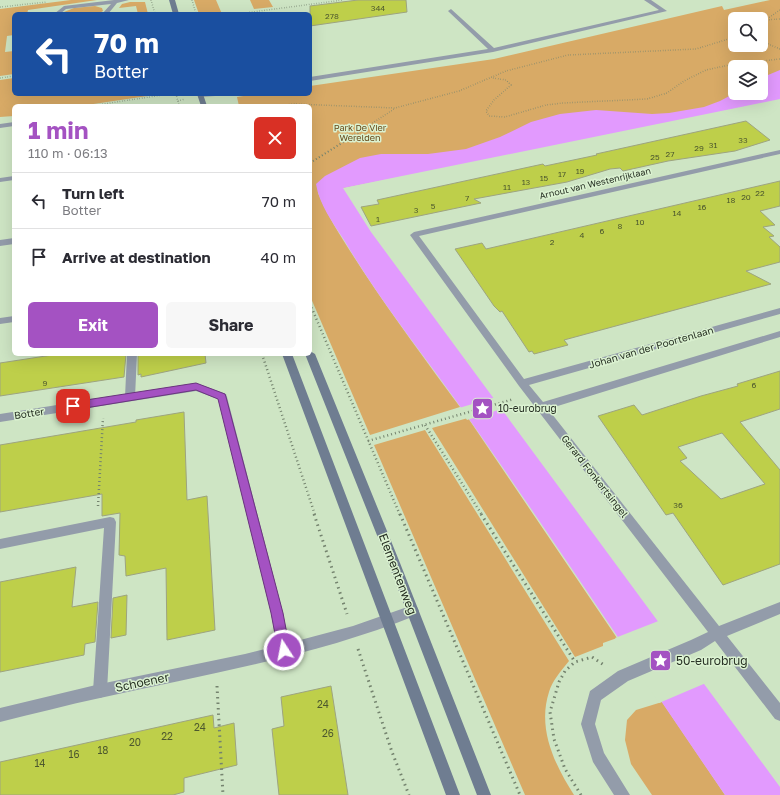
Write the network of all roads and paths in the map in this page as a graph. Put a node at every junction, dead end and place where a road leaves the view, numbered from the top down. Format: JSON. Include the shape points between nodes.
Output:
{"nodes":[{"id":1,"x":126,"y":0,"type":"edge"},
{"id":2,"x":151,"y":0,"type":"edge"},
{"id":3,"x":172,"y":0,"type":"edge"},
{"id":4,"x":192,"y":0,"type":"edge"},
{"id":5,"x":340,"y":0,"type":"edge"},
{"id":6,"x":343,"y":0,"type":"edge"},
{"id":7,"x":647,"y":0,"type":"edge"},
{"id":8,"x":53,"y":1,"type":"edge"},
{"id":9,"x":116,"y":1,"type":"junction"},
{"id":10,"x":287,"y":3,"type":"dead end"},
{"id":11,"x":0,"y":7,"type":"edge"},
{"id":12,"x":290,"y":7,"type":"junction"},
{"id":13,"x":780,"y":10,"type":"edge"},
{"id":14,"x":450,"y":11,"type":"dead end"},
{"id":15,"x":59,"y":12,"type":"edge"},
{"id":16,"x":107,"y":12,"type":"edge"},
{"id":17,"x":154,"y":12,"type":"edge"},
{"id":18,"x":175,"y":12,"type":"edge"},
{"id":19,"x":195,"y":12,"type":"edge"},
{"id":20,"x":253,"y":12,"type":"edge"},
{"id":21,"x":768,"y":18,"type":"edge"},
{"id":22,"x":768,"y":20,"type":"edge"},
{"id":23,"x":780,"y":20,"type":"edge"},
{"id":24,"x":728,"y":39,"type":"edge"},
{"id":25,"x":768,"y":44,"type":"edge"},
{"id":26,"x":780,"y":49,"type":"edge"},
{"id":27,"x":493,"y":50,"type":"junction"},
{"id":28,"x":780,"y":59,"type":"edge"},
{"id":29,"x":12,"y":76,"type":"edge"},
{"id":30,"x":0,"y":78,"type":"edge"},
{"id":31,"x":492,"y":78,"type":"junction"},
{"id":32,"x":312,"y":79,"type":"edge"},
{"id":33,"x":156,"y":96,"type":"edge"},
{"id":34,"x":103,"y":104,"type":"edge"},
{"id":35,"x":295,"y":104,"type":"edge"},
{"id":36,"x":312,"y":104,"type":"edge"},
{"id":37,"x":312,"y":104,"type":"edge"},
{"id":38,"x":394,"y":108,"type":"junction"},
{"id":39,"x":12,"y":124,"type":"edge"},
{"id":40,"x":0,"y":126,"type":"edge"},
{"id":41,"x":780,"y":152,"type":"edge"},
{"id":42,"x":312,"y":162,"type":"edge"},
{"id":43,"x":12,"y":178,"type":"edge"},
{"id":44,"x":0,"y":180,"type":"edge"},
{"id":45,"x":414,"y":235,"type":"joint"},
{"id":46,"x":12,"y":241,"type":"edge"},
{"id":47,"x":0,"y":243,"type":"edge"},
{"id":48,"x":312,"y":309,"type":"edge"},
{"id":49,"x":780,"y":311,"type":"edge"},
{"id":50,"x":12,"y":319,"type":"edge"},
{"id":51,"x":0,"y":321,"type":"edge"},
{"id":52,"x":780,"y":334,"type":"edge"},
{"id":53,"x":132,"y":356,"type":"edge"},
{"id":54,"x":263,"y":356,"type":"edge"},
{"id":55,"x":288,"y":356,"type":"edge"},
{"id":56,"x":311,"y":356,"type":"edge"},
{"id":57,"x":522,"y":383,"type":"junction"},
{"id":58,"x":130,"y":397,"type":"junction"},
{"id":59,"x":514,"y":399,"type":"dead end"},
{"id":60,"x":102,"y":401,"type":"junction"},
{"id":61,"x":541,"y":407,"type":"junction"},
{"id":62,"x":0,"y":418,"type":"edge"},
{"id":63,"x":425,"y":425,"type":"junction"},
{"id":64,"x":368,"y":441,"type":"junction"},
{"id":65,"x":97,"y":525,"type":"junction"},
{"id":66,"x":0,"y":544,"type":"edge"},
{"id":67,"x":780,"y":608,"type":"edge"},
{"id":68,"x":413,"y":611,"type":"junction"},
{"id":69,"x":387,"y":621,"type":"junction"},
{"id":70,"x":353,"y":632,"type":"junction"},
{"id":71,"x":718,"y":633,"type":"junction"},
{"id":72,"x":284,"y":650,"type":"junction"},
{"id":73,"x":575,"y":662,"type":"dead end"},
{"id":74,"x":216,"y":667,"type":"junction"},
{"id":75,"x":100,"y":691,"type":"junction"},
{"id":76,"x":780,"y":714,"type":"edge"},
{"id":77,"x":0,"y":715,"type":"edge"},
{"id":78,"x":223,"y":795,"type":"edge"},
{"id":79,"x":409,"y":795,"type":"edge"},
{"id":80,"x":453,"y":795,"type":"edge"},
{"id":81,"x":484,"y":795,"type":"edge"},
{"id":82,"x":520,"y":795,"type":"edge"},
{"id":83,"x":623,"y":795,"type":"edge"}],
"edges":[{"from":1,"to":9,"type":"street"},
{"from":2,"to":17,"type":"path"},
{"from":3,"to":18,"type":"street"},
{"from":4,"to":19,"type":"path"},
{"from":5,"to":6,"type":"path"},
{"from":5,"to":12,"type":"path"},
{"from":7,"to":27,"type":"street","via":[[664,11]]},
{"from":8,"to":11,"type":"path"},
{"from":9,"to":15,"type":"street","via":[[64,8]]},
{"from":9,"to":16,"type":"street"},
{"from":10,"to":12,"type":"path"},
{"from":12,"to":20,"type":"path"},
{"from":13,"to":21,"type":"path"},
{"from":14,"to":27,"type":"street"},
{"from":22,"to":23,"type":"path"},
{"from":24,"to":31,"type":"path","via":[[689,50],[568,55],[523,65]]},
{"from":25,"to":26,"type":"path"},
{"from":27,"to":32,"type":"street"},
{"from":28,"to":31,"type":"path","via":[[706,70],[667,93],[647,99],[546,105],[496,117],[489,116],[486,111],[488,105],[511,85],[506,80]]},
{"from":29,"to":30,"type":"path"},
{"from":31,"to":38,"type":"path","via":[[460,91]]},
{"from":33,"to":34,"type":"path"},
{"from":35,"to":37,"type":"path"},
{"from":36,"to":38,"type":"path"},
{"from":38,"to":42,"type":"path"},
{"from":39,"to":40,"type":"street"},
{"from":41,"to":45,"type":"street","name":"Arnout van Westenrijklaan"},
{"from":43,"to":44,"type":"street"},
{"from":45,"to":57,"type":"street","name":"Gerard Fonkertsingel"},
{"from":46,"to":47,"type":"street"},
{"from":48,"to":64,"type":"path"},
{"from":49,"to":57,"type":"street","name":"Johan van der Poortenlaan"},
{"from":50,"to":51,"type":"street"},
{"from":52,"to":61,"type":"street"},
{"from":53,"to":58,"type":"street"},
{"from":54,"to":70,"type":"path"},
{"from":55,"to":69,"type":"street"},
{"from":56,"to":68,"type":"street","name":"Elementenweg"},
{"from":57,"to":61,"type":"street","name":"Gerard Fonkertsingel"},
{"from":58,"to":60,"type":"street","name":"Botter"},
{"from":58,"to":72,"type":"street","name":"Botter","via":[[196,387],[222,397],[277,613]]},
{"from":59,"to":63,"type":"path"},
{"from":60,"to":62,"type":"street","name":"Botter"},
{"from":60,"to":65,"type":"path"},
{"from":61,"to":71,"type":"street","name":"Gerard Fonkertsingel"},
{"from":63,"to":64,"type":"path"},
{"from":63,"to":73,"type":"path"},
{"from":64,"to":82,"type":"path"},
{"from":65,"to":66,"type":"street"},
{"from":65,"to":75,"type":"street","via":[[110,522]]},
{"from":67,"to":71,"type":"street"},
{"from":68,"to":69,"type":"street","name":"Schoener"},
{"from":68,"to":81,"type":"street","name":"Elementenweg"},
{"from":69,"to":70,"type":"street","name":"Schoener"},
{"from":69,"to":80,"type":"street"},
{"from":70,"to":72,"type":"street","name":"Schoener"},
{"from":70,"to":79,"type":"path","via":[[392,752]]},
{"from":71,"to":76,"type":"street","name":"Gerard Fonkertsingel"},
{"from":71,"to":83,"type":"street","via":[[623,676],[595,696],[588,724],[598,757]]},
{"from":72,"to":74,"type":"street","name":"Schoener"},
{"from":74,"to":75,"type":"street","name":"Schoener"},
{"from":74,"to":78,"type":"path"},
{"from":75,"to":77,"type":"street","name":"Schoener"}]}
